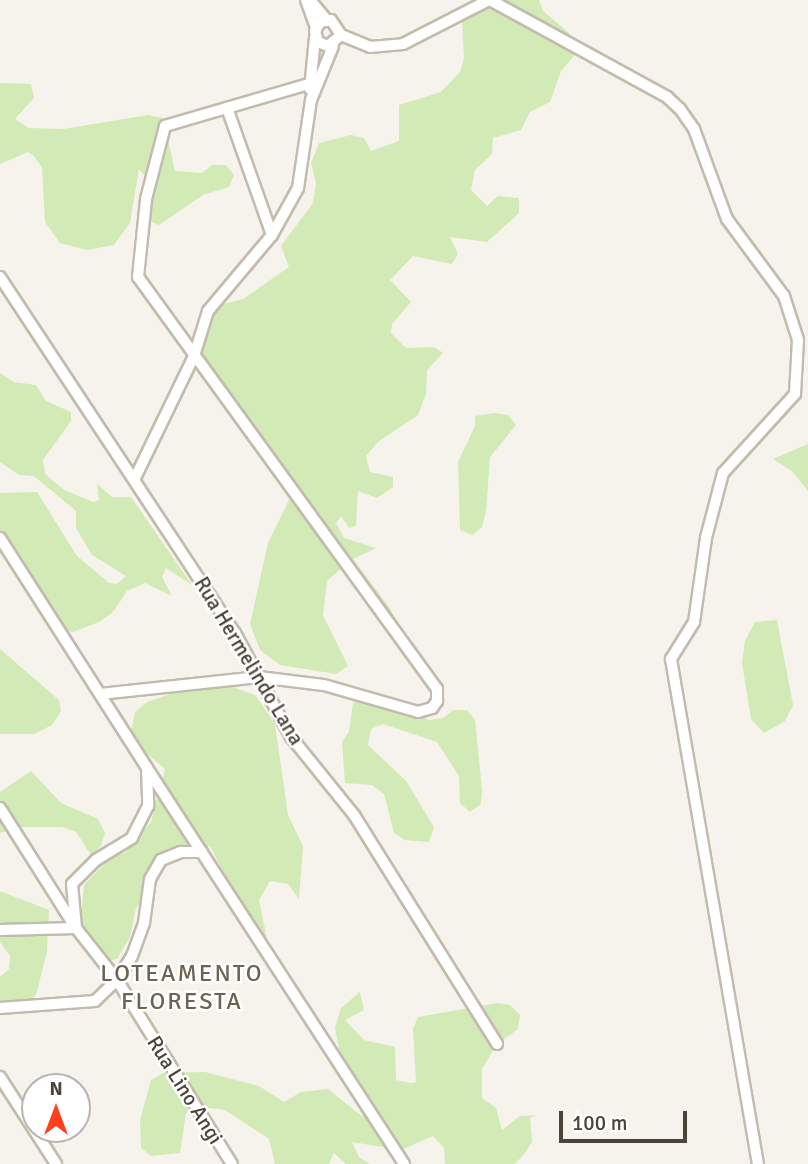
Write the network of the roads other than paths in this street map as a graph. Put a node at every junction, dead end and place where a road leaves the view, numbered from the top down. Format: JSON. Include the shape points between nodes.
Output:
{"nodes":[{"id":1,"x":308,"y":0,"type":"edge"},
{"id":2,"x":490,"y":0,"type":"edge"},
{"id":3,"x":327,"y":20,"type":"junction"},
{"id":4,"x":315,"y":32,"type":"junction"},
{"id":5,"x":336,"y":42,"type":"junction"},
{"id":6,"x":309,"y":84,"type":"junction"},
{"id":7,"x":311,"y":100,"type":"junction"},
{"id":8,"x":227,"y":108,"type":"junction"},
{"id":9,"x":272,"y":235,"type":"junction"},
{"id":10,"x":0,"y":277,"type":"edge"},
{"id":11,"x":194,"y":356,"type":"junction"},
{"id":12,"x":135,"y":478,"type":"junction"},
{"id":13,"x":0,"y":538,"type":"edge"},
{"id":14,"x":259,"y":677,"type":"junction"},
{"id":15,"x":100,"y":694,"type":"junction"},
{"id":16,"x":147,"y":768,"type":"junction"},
{"id":17,"x":0,"y":808,"type":"edge"},
{"id":18,"x":202,"y":852,"type":"junction"},
{"id":19,"x":76,"y":928,"type":"junction"},
{"id":20,"x":0,"y":930,"type":"edge"},
{"id":21,"x":117,"y":980,"type":"junction"},
{"id":22,"x":0,"y":1007,"type":"edge"},
{"id":23,"x":497,"y":1044,"type":"dead end"},
{"id":24,"x":0,"y":1077,"type":"edge"},
{"id":25,"x":56,"y":1164,"type":"edge"},
{"id":26,"x":232,"y":1164,"type":"edge"},
{"id":27,"x":404,"y":1164,"type":"edge"},
{"id":28,"x":758,"y":1164,"type":"edge"}],
"edges":[{"from":1,"to":3,"type":"street"},
{"from":1,"to":4,"type":"street"},
{"from":2,"to":5,"type":"street","via":[[403,44],[379,48]]},
{"from":2,"to":28,"type":"street","via":[[667,97],[680,109],[694,129],[727,219],[784,296],[798,340],[795,394],[723,473],[706,538],[694,622],[671,659]]},
{"from":3,"to":4,"type":"street"},
{"from":3,"to":5,"type":"street","via":[[338,24]]},
{"from":4,"to":5,"type":"street"},
{"from":4,"to":6,"type":"street"},
{"from":5,"to":7,"type":"street"},
{"from":6,"to":7,"type":"street"},
{"from":6,"to":8,"type":"street"},
{"from":7,"to":9,"type":"street","via":[[299,188]]},
{"from":8,"to":9,"type":"street"},
{"from":8,"to":11,"type":"street","via":[[165,126],[146,198],[138,277]]},
{"from":9,"to":11,"type":"street","via":[[208,311]]},
{"from":10,"to":12,"type":"street","name":"Rua Hermelindo Lana"},
{"from":11,"to":12,"type":"street"},
{"from":11,"to":14,"type":"street","via":[[438,689],[438,696],[432,708],[418,712],[324,685]]},
{"from":12,"to":14,"type":"street","name":"Rua Hermelindo Lana"},
{"from":13,"to":15,"type":"street"},
{"from":14,"to":15,"type":"street"},
{"from":14,"to":23,"type":"street","name":"Rua Hermelindo Lana","via":[[292,737],[354,815]]},
{"from":15,"to":16,"type":"street"},
{"from":16,"to":18,"type":"street"},
{"from":16,"to":19,"type":"street","via":[[148,806],[132,838],[96,860],[72,884]]},
{"from":17,"to":19,"type":"street","name":"Rua Lino Angi"},
{"from":18,"to":21,"type":"street","via":[[181,852],[161,860],[150,879],[144,923]]},
{"from":18,"to":27,"type":"street"},
{"from":19,"to":20,"type":"street"},
{"from":19,"to":21,"type":"street","name":"Rua Lino Angi"},
{"from":21,"to":22,"type":"street","via":[[95,1001]]},
{"from":21,"to":26,"type":"street","name":"Rua Lino Angi"},
{"from":24,"to":25,"type":"street"}]}
